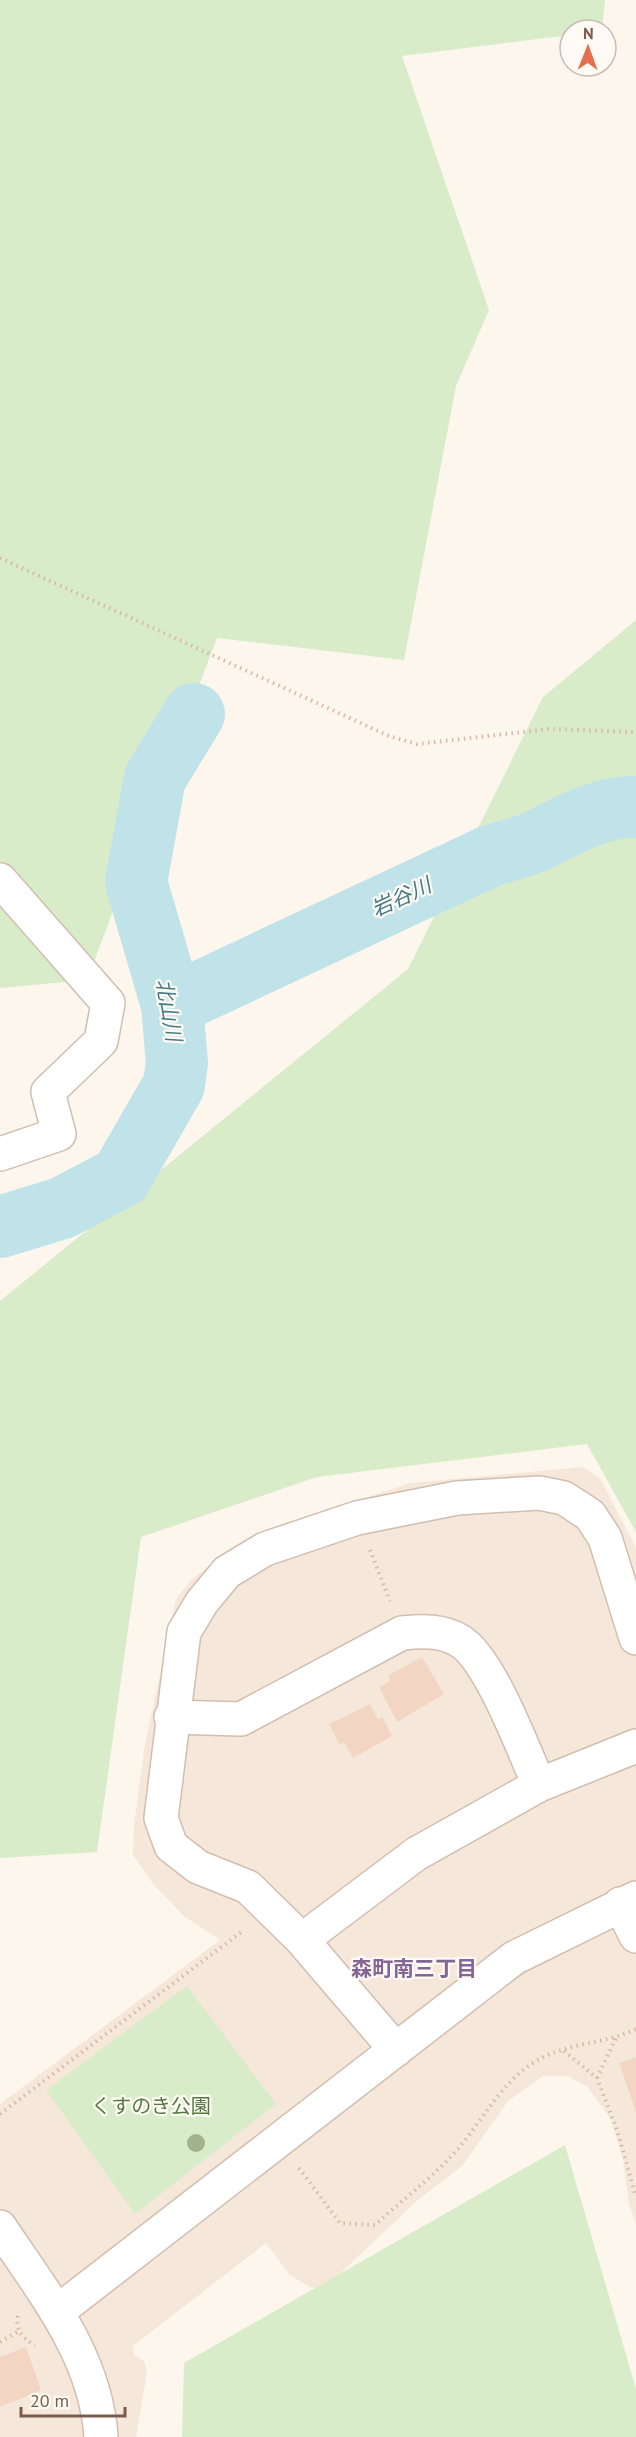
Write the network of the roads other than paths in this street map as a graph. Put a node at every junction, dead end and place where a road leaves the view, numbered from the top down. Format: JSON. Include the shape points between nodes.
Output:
{"nodes":[{"id":1,"x":0,"y":880,"type":"edge"},
{"id":2,"x":0,"y":1154,"type":"edge"},
{"id":3,"x":636,"y":1638,"type":"edge"},
{"id":4,"x":171,"y":1717,"type":"junction"},
{"id":5,"x":636,"y":1746,"type":"edge"},
{"id":6,"x":539,"y":1785,"type":"junction"},
{"id":7,"x":628,"y":1901,"type":"edge"},
{"id":8,"x":636,"y":1936,"type":"edge"},
{"id":9,"x":302,"y":1940,"type":"junction"},
{"id":10,"x":396,"y":2050,"type":"junction"},
{"id":11,"x":0,"y":2227,"type":"edge"},
{"id":12,"x":57,"y":2312,"type":"junction"},
{"id":13,"x":101,"y":2437,"type":"edge"}],
"edges":[{"from":1,"to":2,"type":"street","via":[[108,1003],[101,1041],[48,1092],[59,1134]]},
{"from":3,"to":4,"type":"street","via":[[605,1539],[590,1515],[564,1498],[539,1493],[457,1498],[357,1518],[265,1548],[227,1572],[184,1632]]},
{"from":4,"to":6,"type":"street","via":[[241,1719],[402,1633],[432,1631],[461,1641],[484,1665]]},
{"from":4,"to":9,"type":"street","via":[[161,1818],[171,1846],[198,1867],[248,1887]]},
{"from":5,"to":6,"type":"street"},
{"from":6,"to":9,"type":"street","via":[[416,1854]]},
{"from":7,"to":8,"type":"street"},
{"from":7,"to":10,"type":"street","via":[[514,1958]]},
{"from":9,"to":10,"type":"street"},
{"from":10,"to":12,"type":"street"},
{"from":11,"to":12,"type":"street"},
{"from":12,"to":13,"type":"street","via":[[84,2360]]}]}
